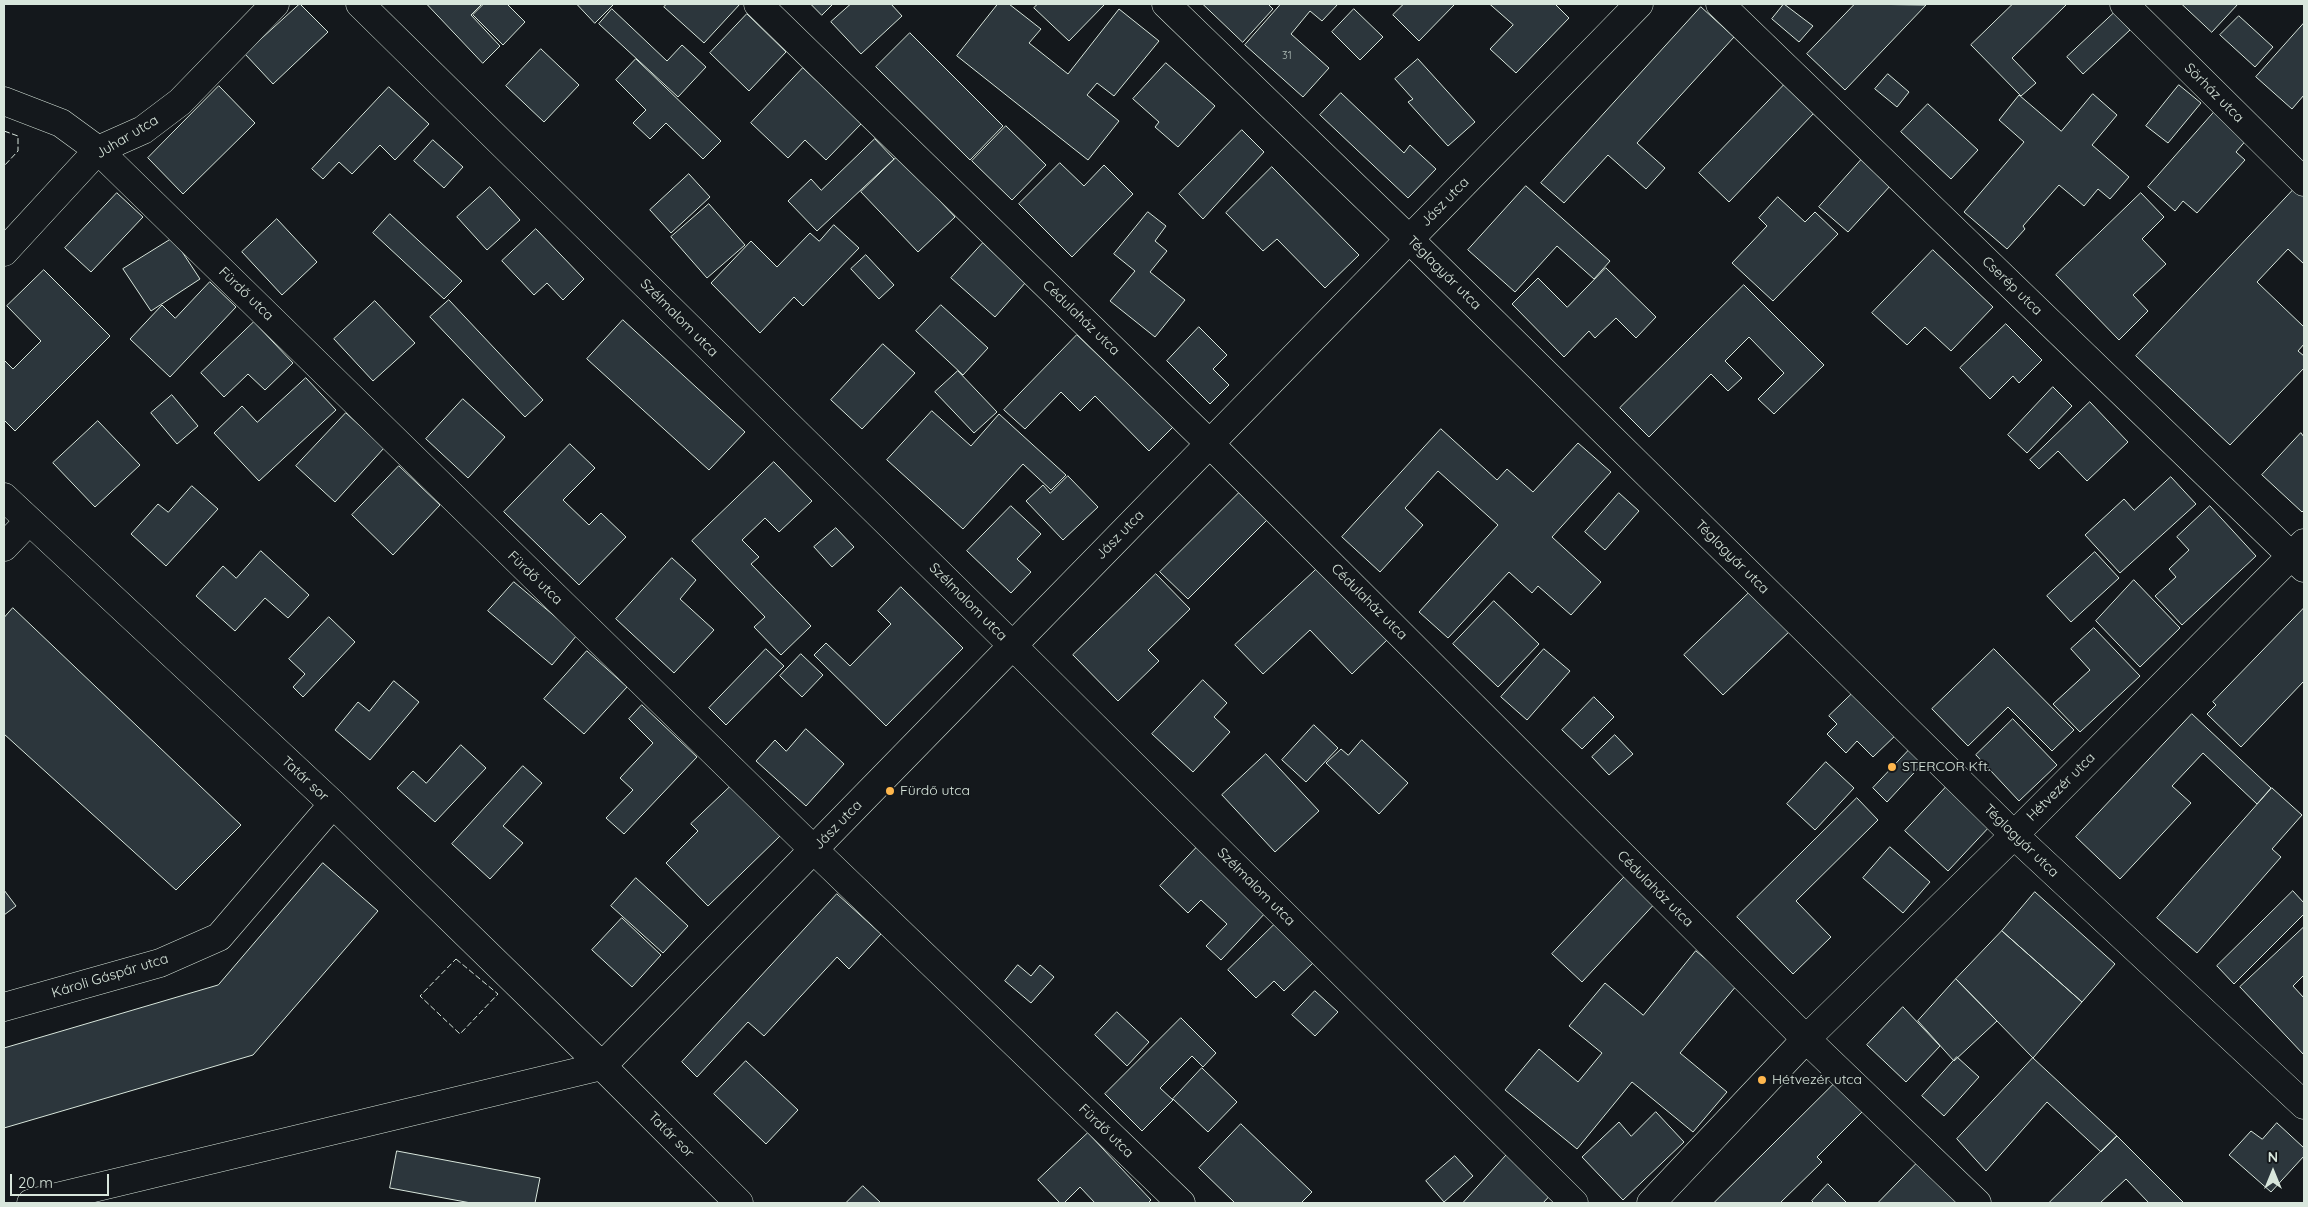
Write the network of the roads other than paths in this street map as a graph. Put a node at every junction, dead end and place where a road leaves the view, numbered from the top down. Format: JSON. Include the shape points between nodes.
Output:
{"nodes":[{"id":1,"x":274,"y":4,"type":"edge"},
{"id":2,"x":360,"y":4,"type":"edge"},
{"id":3,"x":758,"y":4,"type":"edge"},
{"id":4,"x":1166,"y":4,"type":"edge"},
{"id":5,"x":1639,"y":4,"type":"edge"},
{"id":6,"x":1720,"y":4,"type":"edge"},
{"id":7,"x":2124,"y":4,"type":"edge"},
{"id":8,"x":4,"y":101,"type":"edge"},
{"id":9,"x":98,"y":150,"type":"junction"},
{"id":10,"x":2304,"y":182,"type":"edge"},
{"id":11,"x":1409,"y":239,"type":"junction"},
{"id":12,"x":4,"y":252,"type":"edge"},
{"id":13,"x":1209,"y":443,"type":"junction"},
{"id":14,"x":4,"y":497,"type":"edge"},
{"id":15,"x":28,"y":522,"type":"junction"},
{"id":16,"x":4,"y":547,"type":"edge"},
{"id":17,"x":2300,"y":556,"type":"edge"},
{"id":18,"x":1013,"y":646,"type":"junction"},
{"id":19,"x":333,"y":804,"type":"junction"},
{"id":20,"x":2014,"y":835,"type":"junction"},
{"id":21,"x":813,"y":850,"type":"junction"},
{"id":22,"x":4,"y":1008,"type":"edge"},
{"id":23,"x":1806,"y":1039,"type":"junction"},
{"id":24,"x":602,"y":1066,"type":"junction"},
{"id":25,"x":2304,"y":1105,"type":"edge"},
{"id":26,"x":31,"y":1203,"type":"edge"},
{"id":27,"x":739,"y":1203,"type":"edge"},
{"id":28,"x":1180,"y":1203,"type":"edge"},
{"id":29,"x":1574,"y":1203,"type":"edge"},
{"id":30,"x":1651,"y":1203,"type":"edge"},
{"id":31,"x":1977,"y":1203,"type":"edge"}],
"edges":[{"from":1,"to":9,"type":"street","name":"Juhar utca","via":[[180,102],[143,130]]},
{"from":2,"to":18,"type":"street","name":"Szélmalom utca"},
{"from":3,"to":13,"type":"street","name":"Cédulaház utca"},
{"from":4,"to":11,"type":"street","name":"Téglagyár utca"},
{"from":5,"to":11,"type":"street","name":"Jász utca"},
{"from":6,"to":17,"type":"street","name":"Cserép utca"},
{"from":7,"to":10,"type":"street","name":"Sörház utca"},
{"from":8,"to":9,"type":"street","name":"Fürdő utca","via":[[61,123]]},
{"from":9,"to":12,"type":"street","name":"Juhar utca"},
{"from":9,"to":21,"type":"street","name":"Fürdő utca"},
{"from":11,"to":13,"type":"street","name":"Jász utca"},
{"from":11,"to":20,"type":"street","name":"Téglagyár utca"},
{"from":13,"to":18,"type":"street","name":"Jász utca"},
{"from":13,"to":23,"type":"street","name":"Cédulaház utca"},
{"from":14,"to":15,"type":"street","name":"Tatár sor"},
{"from":15,"to":16,"type":"street"},
{"from":15,"to":19,"type":"street","name":"Tatár sor"},
{"from":17,"to":20,"type":"street","name":"Hétvezér utca"},
{"from":18,"to":21,"type":"street","name":"Jász utca"},
{"from":18,"to":29,"type":"street","name":"Szélmalom utca"},
{"from":19,"to":22,"type":"street","name":"Károli Gáspár utca","via":[[219,937],[160,963]]},
{"from":19,"to":24,"type":"street","name":"Tatár sor"},
{"from":20,"to":23,"type":"street","name":"Hétvezér utca"},
{"from":20,"to":25,"type":"street","name":"Téglagyár utca"},
{"from":21,"to":24,"type":"street","name":"Jász utca"},
{"from":21,"to":28,"type":"street","name":"Fürdő utca"},
{"from":23,"to":30,"type":"street","name":"Hétvezér utca"},
{"from":23,"to":31,"type":"street","name":"Cédulaház utca"},
{"from":24,"to":26,"type":"street"},
{"from":24,"to":27,"type":"street","name":"Tatár sor"}]}
